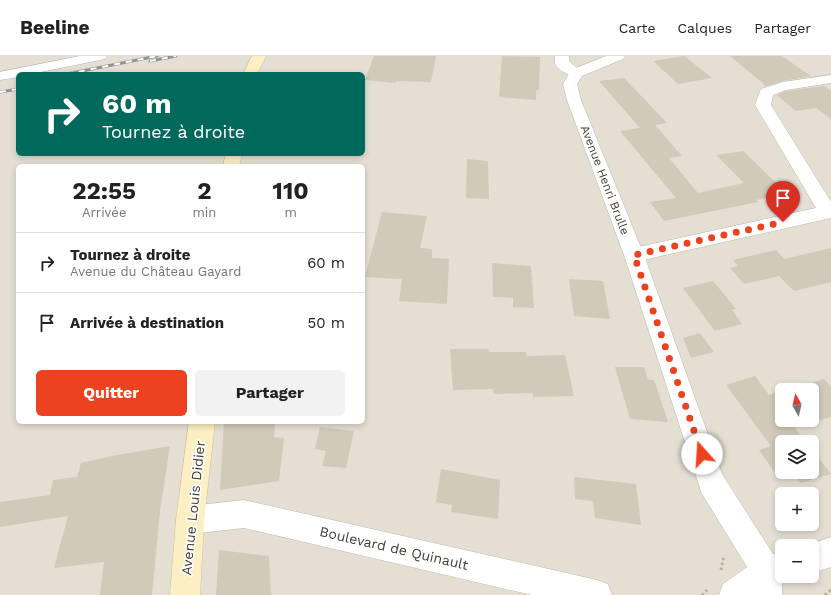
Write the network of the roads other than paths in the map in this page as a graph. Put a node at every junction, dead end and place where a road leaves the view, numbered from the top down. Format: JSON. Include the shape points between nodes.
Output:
{"nodes":[{"id":1,"x":100,"y":56,"type":"edge"},
{"id":2,"x":259,"y":56,"type":"edge"},
{"id":3,"x":562,"y":56,"type":"edge"},
{"id":4,"x":618,"y":56,"type":"edge"},
{"id":5,"x":20,"y":72,"type":"edge"},
{"id":6,"x":251,"y":72,"type":"edge"},
{"id":7,"x":16,"y":73,"type":"edge"},
{"id":8,"x":576,"y":73,"type":"junction"},
{"id":9,"x":0,"y":76,"type":"edge"},
{"id":10,"x":831,"y":79,"type":"edge"},
{"id":11,"x":830,"y":212,"type":"edge"},
{"id":12,"x":634,"y":255,"type":"junction"},
{"id":13,"x":202,"y":424,"type":"edge"},
{"id":14,"x":190,"y":520,"type":"junction"},
{"id":15,"x":831,"y":552,"type":"edge"},
{"id":16,"x":819,"y":556,"type":"edge"},
{"id":17,"x":771,"y":578,"type":"edge"},
{"id":18,"x":185,"y":595,"type":"edge"},
{"id":19,"x":598,"y":595,"type":"edge"},
{"id":20,"x":734,"y":595,"type":"edge"}],
"edges":[{"from":1,"to":5,"type":"street"},
{"from":2,"to":6,"type":"main road"},
{"from":3,"to":8,"type":"street","via":[[562,63]]},
{"from":4,"to":8,"type":"street"},
{"from":7,"to":9,"type":"street"},
{"from":8,"to":12,"type":"street","name":"Avenue Henri Brulle","via":[[570,84],[574,100]]},
{"from":10,"to":11,"type":"street","via":[[783,86],[766,92],[763,105]]},
{"from":11,"to":12,"type":"street"},
{"from":12,"to":17,"type":"street","name":"Avenue Henri Brulle","via":[[712,482]]},
{"from":13,"to":14,"type":"main road","name":"Avenue Louis Didier"},
{"from":14,"to":18,"type":"main road","name":"Avenue Louis Didier"},
{"from":14,"to":19,"type":"street","name":"Boulevard de Quinault","via":[[244,514]]},
{"from":15,"to":16,"type":"street"},
{"from":17,"to":20,"type":"street"}]}
